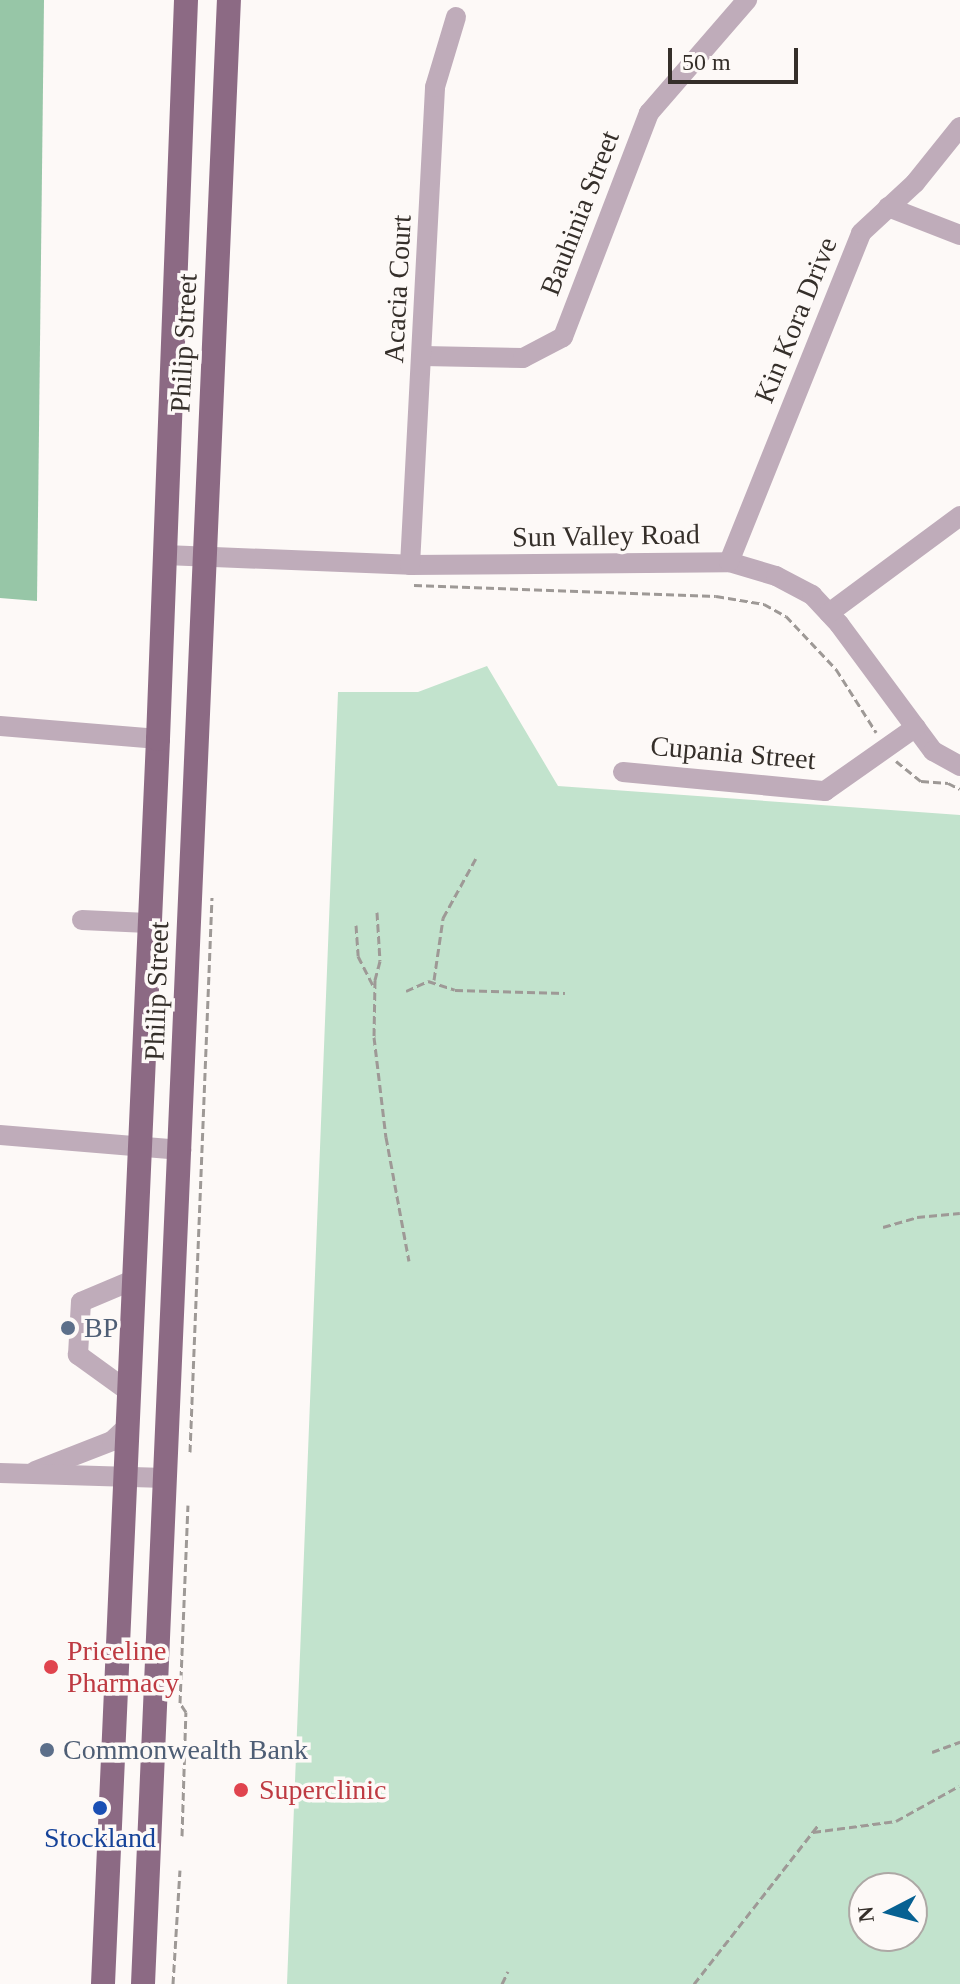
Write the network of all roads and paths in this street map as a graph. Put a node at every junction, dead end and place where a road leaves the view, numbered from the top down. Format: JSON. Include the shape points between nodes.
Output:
{"nodes":[{"id":1,"x":186,"y":0,"type":"edge"},
{"id":2,"x":229,"y":0,"type":"edge"},
{"id":3,"x":747,"y":0,"type":"edge"},
{"id":4,"x":456,"y":17,"type":"dead end"},
{"id":5,"x":960,"y":127,"type":"edge"},
{"id":6,"x":888,"y":207,"type":"junction"},
{"id":7,"x":960,"y":235,"type":"edge"},
{"id":8,"x":423,"y":356,"type":"junction"},
{"id":9,"x":960,"y":516,"type":"edge"},
{"id":10,"x":165,"y":555,"type":"junction"},
{"id":11,"x":204,"y":556,"type":"junction"},
{"id":12,"x":729,"y":562,"type":"junction"},
{"id":13,"x":410,"y":565,"type":"junction"},
{"id":14,"x":400,"y":585,"type":"dead end"},
{"id":15,"x":829,"y":613,"type":"junction"},
{"id":16,"x":0,"y":726,"type":"edge"},
{"id":17,"x":916,"y":727,"type":"junction"},
{"id":18,"x":158,"y":739,"type":"junction"},
{"id":19,"x":885,"y":750,"type":"junction"},
{"id":20,"x":960,"y":766,"type":"edge"},
{"id":21,"x":623,"y":772,"type":"dead end"},
{"id":22,"x":960,"y":789,"type":"edge"},
{"id":23,"x":476,"y":858,"type":"dead end"},
{"id":24,"x":377,"y":912,"type":"dead end"},
{"id":25,"x":82,"y":920,"type":"dead end"},
{"id":26,"x":148,"y":923,"type":"junction"},
{"id":27,"x":356,"y":925,"type":"dead end"},
{"id":28,"x":433,"y":982,"type":"junction"},
{"id":29,"x":374,"y":986,"type":"junction"},
{"id":30,"x":406,"y":991,"type":"dead end"},
{"id":31,"x":565,"y":993,"type":"dead end"},
{"id":32,"x":0,"y":1135,"type":"edge"},
{"id":33,"x":138,"y":1148,"type":"junction"},
{"id":34,"x":181,"y":1150,"type":"junction"},
{"id":35,"x":960,"y":1213,"type":"edge"},
{"id":36,"x":883,"y":1227,"type":"dead end"},
{"id":37,"x":409,"y":1261,"type":"dead end"},
{"id":38,"x":133,"y":1280,"type":"junction"},
{"id":39,"x":128,"y":1391,"type":"junction"},
{"id":40,"x":127,"y":1427,"type":"junction"},
{"id":41,"x":0,"y":1473,"type":"edge"},
{"id":42,"x":28,"y":1474,"type":"junction"},
{"id":43,"x":126,"y":1478,"type":"junction"},
{"id":44,"x":165,"y":1478,"type":"junction"},
{"id":45,"x":188,"y":1505,"type":"dead end"},
{"id":46,"x":960,"y":1742,"type":"edge"},
{"id":47,"x":932,"y":1752,"type":"dead end"},
{"id":48,"x":959,"y":1786,"type":"edge"},
{"id":49,"x":819,"y":1824,"type":"dead end"},
{"id":50,"x":813,"y":1832,"type":"junction"},
{"id":51,"x":182,"y":1836,"type":"dead end"},
{"id":52,"x":180,"y":1870,"type":"dead end"},
{"id":53,"x":508,"y":1971,"type":"dead end"},
{"id":54,"x":103,"y":1984,"type":"edge"},
{"id":55,"x":143,"y":1984,"type":"edge"},
{"id":56,"x":173,"y":1984,"type":"edge"},
{"id":57,"x":502,"y":1984,"type":"edge"},
{"id":58,"x":694,"y":1984,"type":"edge"}],
"edges":[{"from":1,"to":10,"type":"main road","name":"Philip Street"},
{"from":2,"to":11,"type":"main road","name":"Philip Street"},
{"from":3,"to":8,"type":"street","name":"Bauhinia Street","via":[[649,113],[563,337],[523,358]]},
{"from":4,"to":8,"type":"street","name":"Acacia Court","via":[[435,87]]},
{"from":5,"to":6,"type":"street","name":"Kin Kora Drive","via":[[915,183]]},
{"from":6,"to":7,"type":"street"},
{"from":6,"to":12,"type":"street","name":"Kin Kora Drive","via":[[861,233]]},
{"from":8,"to":13,"type":"street","name":"Acacia Court"},
{"from":9,"to":15,"type":"street"},
{"from":10,"to":11,"type":"street","name":"Sun Valley Road"},
{"from":10,"to":18,"type":"main road","name":"Philip Street"},
{"from":11,"to":13,"type":"street","name":"Sun Valley Road"},
{"from":11,"to":34,"type":"main road","name":"Philip Street"},
{"from":12,"to":13,"type":"street","name":"Sun Valley Road"},
{"from":12,"to":15,"type":"street","name":"Sun Valley Road","via":[[776,576],[812,595]]},
{"from":14,"to":19,"type":"path","via":[[716,596],[764,604],[786,616],[836,669]]},
{"from":15,"to":17,"type":"street","name":"Sun Valley Road"},
{"from":16,"to":18,"type":"street"},
{"from":17,"to":19,"type":"street","name":"Cupania Street"},
{"from":17,"to":20,"type":"street","name":"Sun Valley Road","via":[[933,751]]},
{"from":18,"to":26,"type":"main road","name":"Philip Street"},
{"from":19,"to":21,"type":"street","name":"Cupania Street","via":[[825,791]]},
{"from":19,"to":22,"type":"path","via":[[921,781]]},
{"from":23,"to":28,"type":"path","via":[[443,918]]},
{"from":24,"to":29,"type":"path","via":[[380,961]]},
{"from":25,"to":26,"type":"street"},
{"from":26,"to":33,"type":"main road","name":"Philip Street"},
{"from":27,"to":29,"type":"path","via":[[358,956]]},
{"from":28,"to":30,"type":"path","via":[[416,983]]},
{"from":28,"to":31,"type":"path","via":[[455,990]]},
{"from":29,"to":37,"type":"path","via":[[379,1087]]},
{"from":32,"to":33,"type":"street"},
{"from":33,"to":34,"type":"street"},
{"from":33,"to":38,"type":"main road","name":"Philip Street"},
{"from":34,"to":44,"type":"main road","name":"Philip Street"},
{"from":35,"to":36,"type":"path"},
{"from":38,"to":39,"type":"main road","name":"Philip Street"},
{"from":38,"to":39,"type":"street","via":[[81,1302],[78,1355]]},
{"from":39,"to":40,"type":"main road","name":"Philip Street"},
{"from":40,"to":42,"type":"street","via":[[112,1441]]},
{"from":40,"to":43,"type":"main road","name":"Philip Street"},
{"from":41,"to":42,"type":"street"},
{"from":42,"to":43,"type":"street"},
{"from":43,"to":44,"type":"street"},
{"from":43,"to":54,"type":"main road","name":"Philip Street"},
{"from":44,"to":55,"type":"main road","name":"Philip Street"},
{"from":45,"to":51,"type":"path","via":[[180,1703],[186,1712]]},
{"from":46,"to":47,"type":"path"},
{"from":48,"to":50,"type":"path","via":[[896,1821]]},
{"from":49,"to":50,"type":"path"},
{"from":50,"to":58,"type":"path"},
{"from":52,"to":56,"type":"path"},
{"from":53,"to":57,"type":"path"}]}
